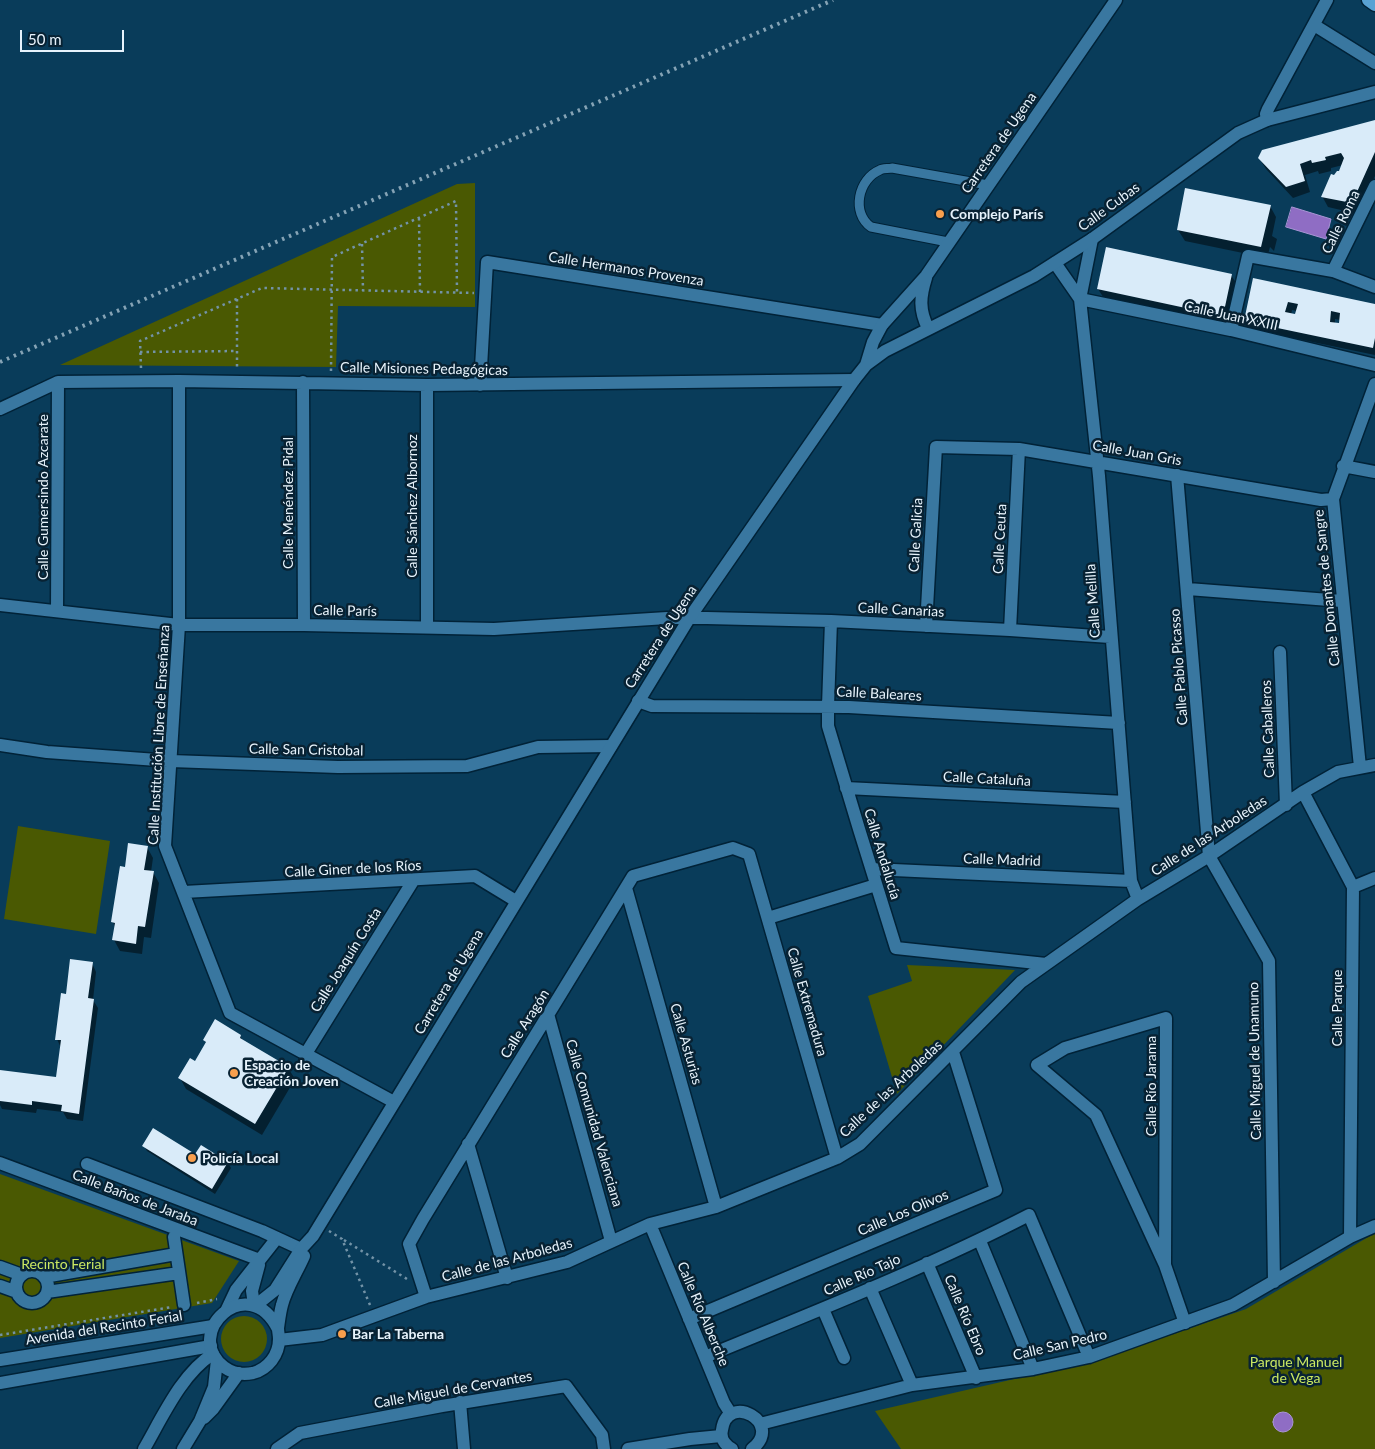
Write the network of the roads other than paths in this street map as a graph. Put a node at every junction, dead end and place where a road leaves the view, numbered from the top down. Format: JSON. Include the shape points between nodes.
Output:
{"nodes":[{"id":1,"x":1116,"y":0,"type":"edge"},
{"id":2,"x":1327,"y":0,"type":"edge"},
{"id":3,"x":1368,"y":0,"type":"edge"},
{"id":4,"x":1375,"y":5,"type":"edge"},
{"id":5,"x":1314,"y":25,"type":"junction"},
{"id":6,"x":1375,"y":63,"type":"edge"},
{"id":7,"x":1375,"y":92,"type":"edge"},
{"id":8,"x":1267,"y":120,"type":"junction"},
{"id":9,"x":988,"y":185,"type":"junction"},
{"id":10,"x":1375,"y":186,"type":"edge"},
{"id":11,"x":1092,"y":239,"type":"junction"},
{"id":12,"x":948,"y":242,"type":"junction"},
{"id":13,"x":1055,"y":263,"type":"junction"},
{"id":14,"x":1333,"y":271,"type":"junction"},
{"id":15,"x":926,"y":276,"type":"junction"},
{"id":16,"x":1375,"y":287,"type":"edge"},
{"id":17,"x":1080,"y":299,"type":"junction"},
{"id":18,"x":882,"y":325,"type":"junction"},
{"id":19,"x":928,"y":328,"type":"junction"},
{"id":20,"x":1231,"y":330,"type":"junction"},
{"id":21,"x":866,"y":365,"type":"junction"},
{"id":22,"x":1375,"y":365,"type":"edge"},
{"id":23,"x":854,"y":380,"type":"junction"},
{"id":24,"x":179,"y":381,"type":"junction"},
{"id":25,"x":58,"y":382,"type":"junction"},
{"id":26,"x":303,"y":382,"type":"junction"},
{"id":27,"x":1375,"y":384,"type":"edge"},
{"id":28,"x":427,"y":385,"type":"junction"},
{"id":29,"x":480,"y":385,"type":"junction"},
{"id":30,"x":0,"y":409,"type":"edge"},
{"id":31,"x":936,"y":446,"type":"joint"},
{"id":32,"x":1019,"y":449,"type":"junction"},
{"id":33,"x":1097,"y":461,"type":"junction"},
{"id":34,"x":1343,"y":466,"type":"junction"},
{"id":35,"x":1375,"y":472,"type":"edge"},
{"id":36,"x":1177,"y":475,"type":"junction"},
{"id":37,"x":1333,"y":499,"type":"junction"},
{"id":38,"x":1188,"y":589,"type":"junction"},
{"id":39,"x":1342,"y":601,"type":"junction"},
{"id":40,"x":0,"y":605,"type":"edge"},
{"id":41,"x":57,"y":611,"type":"junction"},
{"id":42,"x":690,"y":618,"type":"junction"},
{"id":43,"x":831,"y":621,"type":"junction"},
{"id":44,"x":179,"y":625,"type":"junction"},
{"id":45,"x":304,"y":625,"type":"junction"},
{"id":46,"x":926,"y":626,"type":"junction"},
{"id":47,"x":427,"y":628,"type":"junction"},
{"id":48,"x":1010,"y":630,"type":"junction"},
{"id":49,"x":1110,"y":637,"type":"junction"},
{"id":50,"x":1280,"y":652,"type":"dead end"},
{"id":51,"x":638,"y":701,"type":"junction"},
{"id":52,"x":828,"y":706,"type":"junction"},
{"id":53,"x":1119,"y":723,"type":"junction"},
{"id":54,"x":0,"y":745,"type":"edge"},
{"id":55,"x":611,"y":746,"type":"junction"},
{"id":56,"x":171,"y":761,"type":"junction"},
{"id":57,"x":1375,"y":765,"type":"edge"},
{"id":58,"x":1360,"y":767,"type":"junction"},
{"id":59,"x":846,"y":788,"type":"junction"},
{"id":60,"x":1302,"y":792,"type":"junction"},
{"id":61,"x":1125,"y":802,"type":"junction"},
{"id":62,"x":1286,"y":805,"type":"junction"},
{"id":63,"x":749,"y":854,"type":"joint"},
{"id":64,"x":1209,"y":856,"type":"junction"},
{"id":65,"x":872,"y":869,"type":"junction"},
{"id":66,"x":1375,"y":878,"type":"edge"},
{"id":67,"x":413,"y":881,"type":"junction"},
{"id":68,"x":1131,"y":881,"type":"junction"},
{"id":69,"x":876,"y":885,"type":"junction"},
{"id":70,"x":1353,"y":887,"type":"junction"},
{"id":71,"x":626,"y":888,"type":"junction"},
{"id":72,"x":184,"y":892,"type":"junction"},
{"id":73,"x":1138,"y":899,"type":"junction"},
{"id":74,"x":516,"y":901,"type":"junction"},
{"id":75,"x":768,"y":918,"type":"junction"},
{"id":76,"x":1046,"y":964,"type":"junction"},
{"id":77,"x":548,"y":1014,"type":"junction"},
{"id":78,"x":953,"y":1052,"type":"junction"},
{"id":79,"x":305,"y":1054,"type":"junction"},
{"id":80,"x":394,"y":1102,"type":"junction"},
{"id":81,"x":468,"y":1144,"type":"junction"},
{"id":82,"x":837,"y":1158,"type":"junction"},
{"id":83,"x":0,"y":1163,"type":"edge"},
{"id":84,"x":87,"y":1164,"type":"dead end"},
{"id":85,"x":716,"y":1207,"type":"junction"},
{"id":86,"x":650,"y":1224,"type":"junction"},
{"id":87,"x":1375,"y":1226,"type":"edge"},
{"id":88,"x":316,"y":1230,"type":"junction"},
{"id":89,"x":1350,"y":1237,"type":"junction"},
{"id":90,"x":174,"y":1238,"type":"dead end"},
{"id":91,"x":277,"y":1238,"type":"junction"},
{"id":92,"x":612,"y":1241,"type":"junction"},
{"id":93,"x":980,"y":1241,"type":"junction"},
{"id":94,"x":301,"y":1249,"type":"junction"},
{"id":95,"x":176,"y":1254,"type":"junction"},
{"id":96,"x":260,"y":1260,"type":"junction"},
{"id":97,"x":927,"y":1263,"type":"junction"},
{"id":98,"x":1166,"y":1265,"type":"junction"},
{"id":99,"x":0,"y":1267,"type":"edge"},
{"id":100,"x":179,"y":1273,"type":"junction"},
{"id":101,"x":22,"y":1275,"type":"junction"},
{"id":102,"x":44,"y":1277,"type":"junction"},
{"id":103,"x":508,"y":1278,"type":"junction"},
{"id":104,"x":1274,"y":1282,"type":"junction"},
{"id":105,"x":0,"y":1286,"type":"edge"},
{"id":106,"x":870,"y":1288,"type":"junction"},
{"id":107,"x":17,"y":1292,"type":"junction"},
{"id":108,"x":47,"y":1292,"type":"junction"},
{"id":109,"x":426,"y":1297,"type":"junction"},
{"id":110,"x":184,"y":1305,"type":"road end"},
{"id":111,"x":254,"y":1306,"type":"junction"},
{"id":112,"x":227,"y":1309,"type":"junction"},
{"id":113,"x":823,"y":1309,"type":"junction"},
{"id":114,"x":689,"y":1320,"type":"junction"},
{"id":115,"x":1185,"y":1323,"type":"junction"},
{"id":116,"x":213,"y":1326,"type":"junction"},
{"id":117,"x":279,"y":1334,"type":"junction"},
{"id":118,"x":214,"y":1353,"type":"junction"},
{"id":119,"x":705,"y":1357,"type":"junction"},
{"id":120,"x":1090,"y":1357,"type":"junction"},
{"id":121,"x":844,"y":1358,"type":"dead end"},
{"id":122,"x":0,"y":1360,"type":"edge"},
{"id":123,"x":1034,"y":1369,"type":"junction"},
{"id":124,"x":239,"y":1373,"type":"junction"},
{"id":125,"x":976,"y":1378,"type":"junction"},
{"id":126,"x":0,"y":1382,"type":"edge"},
{"id":127,"x":912,"y":1385,"type":"junction"},
{"id":128,"x":460,"y":1402,"type":"junction"},
{"id":129,"x":731,"y":1414,"type":"junction"},
{"id":130,"x":200,"y":1422,"type":"junction"},
{"id":131,"x":760,"y":1424,"type":"junction"},
{"id":132,"x":721,"y":1436,"type":"junction"},
{"id":133,"x":185,"y":1448,"type":"edge"},
{"id":134,"x":144,"y":1449,"type":"edge"},
{"id":135,"x":277,"y":1449,"type":"edge"},
{"id":136,"x":464,"y":1449,"type":"edge"},
{"id":137,"x":604,"y":1449,"type":"edge"},
{"id":138,"x":628,"y":1449,"type":"edge"},
{"id":139,"x":732,"y":1449,"type":"edge"},
{"id":140,"x":752,"y":1449,"type":"edge"}],
"edges":[{"from":1,"to":9,"type":"street","name":"Carretera de Ugena"},
{"from":2,"to":5,"type":"street"},
{"from":3,"to":4,"type":"main road"},
{"from":5,"to":6,"type":"street"},
{"from":5,"to":8,"type":"street","via":[[1268,109]]},
{"from":7,"to":8,"type":"street","name":"Calle Cubas"},
{"from":8,"to":11,"type":"street","name":"Calle Cubas","via":[[1224,141]]},
{"from":9,"to":12,"type":"street","name":"Carretera de Ugena"},
{"from":9,"to":12,"type":"lane","via":[[892,168],[881,169],[866,180],[859,203],[864,223]]},
{"from":10,"to":14,"type":"street","name":"Calle Roma"},
{"from":11,"to":13,"type":"street","name":"Calle Cubas"},
{"from":11,"to":17,"type":"street","name":"Calle Melilla"},
{"from":12,"to":15,"type":"street","name":"Carretera de Ugena"},
{"from":13,"to":17,"type":"street","name":"Calle Melilla"},
{"from":13,"to":19,"type":"street","name":"Calle Cubas"},
{"from":14,"to":16,"type":"street"},
{"from":14,"to":20,"type":"street","via":[[1248,256]]},
{"from":15,"to":18,"type":"street","name":"Carretera de Ugena"},
{"from":15,"to":19,"type":"street","via":[[920,301]]},
{"from":17,"to":20,"type":"street","name":"Calle Juan XXIII"},
{"from":17,"to":33,"type":"street","name":"Calle Melilla"},
{"from":18,"to":21,"type":"street","name":"Carretera de Ugena"},
{"from":18,"to":29,"type":"street","name":"Calle Hermanos Provenza","via":[[487,262]]},
{"from":19,"to":21,"type":"street","name":"Calle Cubas"},
{"from":20,"to":22,"type":"street","name":"Calle Juan XXIII"},
{"from":21,"to":23,"type":"street","name":"Carretera de Ugena"},
{"from":23,"to":29,"type":"street","name":"Calle Misiones Pedagógicas"},
{"from":23,"to":42,"type":"street","name":"Carretera de Ugena"},
{"from":24,"to":25,"type":"street","name":"Calle Misiones Pedagógicas"},
{"from":24,"to":26,"type":"street","name":"Calle Misiones Pedagógicas"},
{"from":24,"to":44,"type":"street","name":"Calle Institución Libre de Enseñanza"},
{"from":25,"to":30,"type":"street","name":"Calle Misiones Pedagógicas"},
{"from":25,"to":41,"type":"street","name":"Calle Gumersindo Azcarate"},
{"from":26,"to":28,"type":"street","name":"Calle Misiones Pedagógicas"},
{"from":26,"to":45,"type":"street","name":"Calle Menéndez Pidal"},
{"from":27,"to":34,"type":"street","name":"Calle Donantes de Sangre"},
{"from":28,"to":29,"type":"street","name":"Calle Misiones Pedagógicas"},
{"from":28,"to":47,"type":"street","name":"Calle Sánchez Albornoz"},
{"from":31,"to":32,"type":"street","name":"Calle Juan Gris"},
{"from":31,"to":46,"type":"street","name":"Calle Galicia"},
{"from":32,"to":33,"type":"street","name":"Calle Juan Gris"},
{"from":32,"to":48,"type":"street","name":"Calle Ceuta"},
{"from":33,"to":36,"type":"street","name":"Calle Juan Gris"},
{"from":33,"to":49,"type":"street","name":"Calle Melilla"},
{"from":34,"to":35,"type":"street"},
{"from":34,"to":37,"type":"street","name":"Calle Donantes de Sangre"},
{"from":36,"to":37,"type":"street","name":"Calle Juan Gris","via":[[1322,500]]},
{"from":36,"to":38,"type":"street","name":"Calle Pablo Picasso"},
{"from":37,"to":39,"type":"street","name":"Calle Donantes de Sangre"},
{"from":38,"to":39,"type":"street"},
{"from":38,"to":64,"type":"street","name":"Calle Pablo Picasso"},
{"from":39,"to":58,"type":"street","name":"Calle Donantes de Sangre"},
{"from":40,"to":41,"type":"street","name":"Calle París"},
{"from":41,"to":44,"type":"street","name":"Calle París"},
{"from":42,"to":43,"type":"street","name":"Calle Canarias"},
{"from":42,"to":47,"type":"street","name":"Calle París","via":[[494,629]]},
{"from":42,"to":51,"type":"street","name":"Carretera de Ugena"},
{"from":43,"to":46,"type":"street","name":"Calle Canarias"},
{"from":43,"to":52,"type":"street","name":"Calle Andalucía"},
{"from":44,"to":45,"type":"street","name":"Calle París"},
{"from":44,"to":56,"type":"street","name":"Calle Institución Libre de Enseñanza"},
{"from":45,"to":47,"type":"street","name":"Calle París"},
{"from":46,"to":48,"type":"street","name":"Calle Canarias"},
{"from":48,"to":49,"type":"street","name":"Calle Canarias"},
{"from":49,"to":53,"type":"street","name":"Calle Melilla"},
{"from":50,"to":62,"type":"street","name":"Calle Caballeros"},
{"from":51,"to":52,"type":"street","name":"Calle Baleares","via":[[652,706]]},
{"from":51,"to":55,"type":"street","name":"Carretera de Ugena"},
{"from":52,"to":53,"type":"street","name":"Calle Baleares"},
{"from":52,"to":59,"type":"street","name":"Calle Andalucía","via":[[828,726]]},
{"from":53,"to":61,"type":"street","name":"Calle Melilla"},
{"from":54,"to":56,"type":"street","name":"Calle San Cristobal"},
{"from":55,"to":56,"type":"street","name":"Calle San Cristobal","via":[[538,747],[467,766],[338,767]]},
{"from":55,"to":74,"type":"street","name":"Carretera de Ugena"},
{"from":56,"to":72,"type":"street","name":"Calle Institución Libre de Enseñanza","via":[[166,846]]},
{"from":57,"to":58,"type":"street","name":"Calle de las Arboledas"},
{"from":58,"to":60,"type":"street","name":"Calle de las Arboledas","via":[[1338,772]]},
{"from":59,"to":61,"type":"street","name":"Calle Cataluña"},
{"from":59,"to":65,"type":"street","name":"Calle Andalucía"},
{"from":60,"to":62,"type":"street","name":"Calle de las Arboledas"},
{"from":60,"to":70,"type":"street","name":"Calle Parque"},
{"from":61,"to":68,"type":"street","name":"Calle Melilla"},
{"from":62,"to":64,"type":"street","name":"Calle de las Arboledas"},
{"from":63,"to":71,"type":"street","name":"Calle Aragón","via":[[733,848],[633,876]]},
{"from":63,"to":75,"type":"street","name":"Calle Extremadura"},
{"from":64,"to":73,"type":"street","name":"Calle de las Arboledas"},
{"from":64,"to":104,"type":"street","name":"Calle Miguel de Unamuno","via":[[1269,961]]},
{"from":65,"to":68,"type":"street","name":"Calle Madrid"},
{"from":65,"to":69,"type":"street","name":"Calle Andalucía"},
{"from":66,"to":70,"type":"street"},
{"from":67,"to":72,"type":"street","name":"Calle Giner de los Ríos"},
{"from":67,"to":74,"type":"street","name":"Calle Giner de los Ríos","via":[[475,876]]},
{"from":67,"to":79,"type":"street","name":"Calle Joaquín Costa"},
{"from":68,"to":73,"type":"street","name":"Calle Melilla"},
{"from":69,"to":75,"type":"street"},
{"from":69,"to":76,"type":"street","name":"Calle Andalucía","via":[[896,948]]},
{"from":70,"to":89,"type":"street","name":"Calle Parque"},
{"from":71,"to":77,"type":"street","name":"Calle Aragón"},
{"from":71,"to":85,"type":"street","name":"Calle Asturias"},
{"from":72,"to":79,"type":"street","name":"Calle Institución Libre de Enseñanza","via":[[230,1013]]},
{"from":73,"to":76,"type":"street","name":"Calle de las Arboledas"},
{"from":74,"to":80,"type":"street","name":"Carretera de Ugena"},
{"from":75,"to":82,"type":"street","name":"Calle Extremadura"},
{"from":76,"to":78,"type":"street","name":"Calle de las Arboledas","via":[[1021,982]]},
{"from":77,"to":81,"type":"street","name":"Calle Aragón"},
{"from":77,"to":92,"type":"street","name":"Calle Comunidad Valenciana"},
{"from":78,"to":82,"type":"street","name":"Calle de las Arboledas","via":[[860,1144]]},
{"from":78,"to":114,"type":"street","name":"Calle Los Olivos","via":[[996,1190]]},
{"from":79,"to":80,"type":"street","name":"Calle Institución Libre de Enseñanza"},
{"from":80,"to":88,"type":"street","name":"Carretera de Ugena"},
{"from":81,"to":103,"type":"street"},
{"from":81,"to":109,"type":"street","name":"Calle Aragón","via":[[409,1244]]},
{"from":82,"to":85,"type":"street","name":"Calle de las Arboledas"},
{"from":83,"to":96,"type":"street","name":"Calle Baños de Jaraba"},
{"from":84,"to":91,"type":"street"},
{"from":85,"to":86,"type":"street","name":"Calle de las Arboledas"},
{"from":86,"to":92,"type":"street","name":"Calle de las Arboledas"},
{"from":86,"to":114,"type":"street","name":"Calle Río Alberche"},
{"from":87,"to":89,"type":"street","name":"Calle San Pedro"},
{"from":88,"to":94,"type":"street","name":"Carretera de Ugena"},
{"from":88,"to":117,"type":"street","via":[[282,1303]]},
{"from":89,"to":104,"type":"street","name":"Calle San Pedro"},
{"from":90,"to":95,"type":"street"},
{"from":91,"to":94,"type":"street"},
{"from":91,"to":96,"type":"street"},
{"from":92,"to":103,"type":"street","name":"Calle de las Arboledas","via":[[567,1262]]},
{"from":93,"to":97,"type":"street","name":"Calle Río Tajo"},
{"from":93,"to":120,"type":"street","name":"Calle Río Tajo","via":[[1029,1215]]},
{"from":93,"to":123,"type":"street"},
{"from":94,"to":111,"type":"street","name":"Carretera de Ugena","via":[[275,1290]]},
{"from":95,"to":100,"type":"street"},
{"from":95,"to":102,"type":"street"},
{"from":96,"to":111,"type":"street","via":[[252,1291]]},
{"from":96,"to":112,"type":"street","via":[[236,1290]]},
{"from":97,"to":106,"type":"street","name":"Calle Río Tajo"},
{"from":97,"to":125,"type":"street","name":"Calle Río Ebro"},
{"from":98,"to":98,"type":"street","name":"Calle Río Jarama","via":[[1096,1115],[1037,1065],[1065,1048],[1166,1018]]},
{"from":98,"to":115,"type":"street","name":"Calle Río Jarama"},
{"from":99,"to":101,"type":"street"},
{"from":100,"to":108,"type":"street"},
{"from":100,"to":110,"type":"street"},
{"from":101,"to":102,"type":"street","via":[[34,1272]]},
{"from":101,"to":107,"type":"street","via":[[17,1282]]},
{"from":102,"to":108,"type":"street"},
{"from":103,"to":109,"type":"street","name":"Calle de las Arboledas"},
{"from":104,"to":115,"type":"street","name":"Calle San Pedro","via":[[1233,1305]]},
{"from":105,"to":107,"type":"street"},
{"from":106,"to":113,"type":"street","name":"Calle Río Tajo"},
{"from":106,"to":127,"type":"street"},
{"from":107,"to":108,"type":"street","via":[[23,1300],[32,1303],[42,1300]]},
{"from":109,"to":117,"type":"street","name":"Calle de las Arboledas","via":[[322,1335]]},
{"from":111,"to":112,"type":"street","via":[[238,1305]]},
{"from":111,"to":117,"type":"street","via":[[273,1319]]},
{"from":112,"to":116,"type":"street"},
{"from":113,"to":119,"type":"street","name":"Calle Río Tajo"},
{"from":113,"to":121,"type":"street"},
{"from":114,"to":119,"type":"street","name":"Calle Río Alberche"},
{"from":115,"to":120,"type":"street","name":"Calle San Pedro"},
{"from":116,"to":118,"type":"street","via":[[210,1336]]},
{"from":116,"to":122,"type":"street","name":"Avenida del Recinto Ferial"},
{"from":117,"to":124,"type":"street","via":[[277,1352],[271,1362],[251,1373]]},
{"from":118,"to":124,"type":"street","via":[[231,1371]]},
{"from":118,"to":126,"type":"street"},
{"from":118,"to":130,"type":"street","via":[[214,1387]]},
{"from":118,"to":134,"type":"street","via":[[183,1384]]},
{"from":119,"to":129,"type":"street","name":"Calle Río Alberche"},
{"from":120,"to":123,"type":"street","name":"Calle San Pedro"},
{"from":123,"to":125,"type":"street","name":"Calle San Pedro"},
{"from":124,"to":130,"type":"street","via":[[214,1409]]},
{"from":125,"to":127,"type":"street","name":"Calle San Pedro"},
{"from":127,"to":131,"type":"street","name":"Calle San Pedro"},
{"from":128,"to":135,"type":"street","name":"Calle Miguel de Cervantes","via":[[300,1433]]},
{"from":128,"to":136,"type":"street"},
{"from":128,"to":137,"type":"street","name":"Calle Miguel de Cervantes","via":[[566,1386],[602,1435]]},
{"from":129,"to":131,"type":"street","via":[[751,1414]]},
{"from":129,"to":132,"type":"street","via":[[723,1424]]},
{"from":130,"to":133,"type":"street"},
{"from":131,"to":140,"type":"street","via":[[761,1436]]},
{"from":132,"to":138,"type":"street"},
{"from":132,"to":139,"type":"street"}]}
